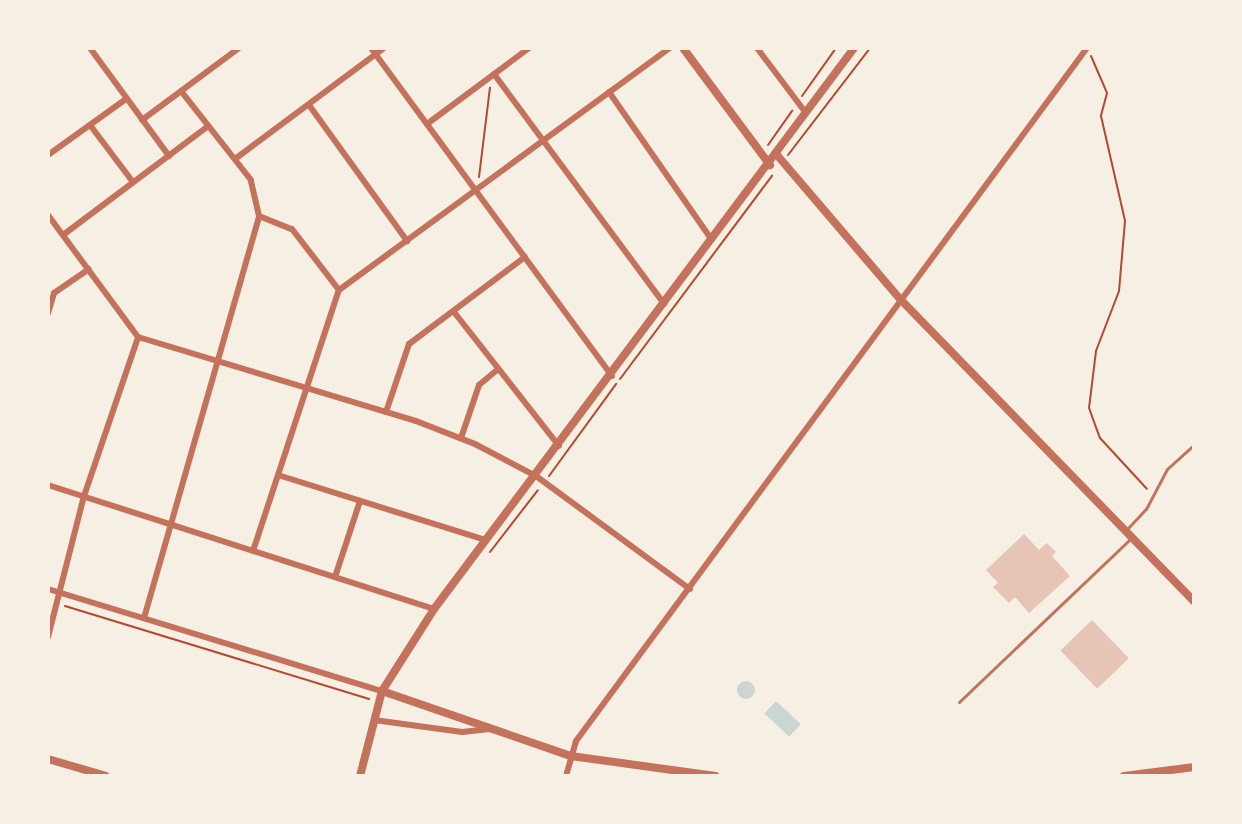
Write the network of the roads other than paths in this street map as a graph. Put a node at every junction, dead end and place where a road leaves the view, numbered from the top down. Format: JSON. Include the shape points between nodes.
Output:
{"nodes":[{"id":1,"x":90,"y":48,"type":"edge"},
{"id":2,"x":239,"y":48,"type":"edge"},
{"id":3,"x":384,"y":48,"type":"edge"},
{"id":4,"x":529,"y":48,"type":"edge"},
{"id":5,"x":670,"y":48,"type":"edge"},
{"id":6,"x":683,"y":48,"type":"edge"},
{"id":7,"x":757,"y":48,"type":"edge"},
{"id":8,"x":854,"y":48,"type":"edge"},
{"id":9,"x":1087,"y":48,"type":"edge"},
{"id":10,"x":374,"y":51,"type":"edge"},
{"id":11,"x":494,"y":74,"type":"junction"},
{"id":12,"x":181,"y":91,"type":"junction"},
{"id":13,"x":609,"y":92,"type":"junction"},
{"id":14,"x":126,"y":99,"type":"junction"},
{"id":15,"x":309,"y":105,"type":"junction"},
{"id":16,"x":806,"y":113,"type":"junction"},
{"id":17,"x":142,"y":120,"type":"junction"},
{"id":18,"x":427,"y":124,"type":"junction"},
{"id":19,"x":90,"y":125,"type":"junction"},
{"id":20,"x":208,"y":126,"type":"junction"},
{"id":21,"x":543,"y":140,"type":"junction"},
{"id":22,"x":48,"y":155,"type":"edge"},
{"id":23,"x":169,"y":156,"type":"junction"},
{"id":24,"x":780,"y":158,"type":"junction"},
{"id":25,"x":235,"y":159,"type":"junction"},
{"id":26,"x":770,"y":165,"type":"junction"},
{"id":27,"x":133,"y":182,"type":"junction"},
{"id":28,"x":475,"y":190,"type":"junction"},
{"id":29,"x":48,"y":215,"type":"edge"},
{"id":30,"x":259,"y":216,"type":"junction"},
{"id":31,"x":63,"y":235,"type":"junction"},
{"id":32,"x":712,"y":240,"type":"junction"},
{"id":33,"x":407,"y":241,"type":"junction"},
{"id":34,"x":525,"y":257,"type":"junction"},
{"id":35,"x":89,"y":269,"type":"junction"},
{"id":36,"x":339,"y":290,"type":"junction"},
{"id":37,"x":901,"y":300,"type":"junction"},
{"id":38,"x":664,"y":304,"type":"junction"},
{"id":39,"x":454,"y":312,"type":"junction"},
{"id":40,"x":48,"y":313,"type":"edge"},
{"id":41,"x":138,"y":337,"type":"junction"},
{"id":42,"x":218,"y":362,"type":"junction"},
{"id":43,"x":498,"y":369,"type":"junction"},
{"id":44,"x":612,"y":376,"type":"junction"},
{"id":45,"x":306,"y":388,"type":"junction"},
{"id":46,"x":386,"y":412,"type":"junction"},
{"id":47,"x":461,"y":438,"type":"junction"},
{"id":48,"x":1194,"y":445,"type":"edge"},
{"id":49,"x":559,"y":446,"type":"junction"},
{"id":50,"x":278,"y":475,"type":"junction"},
{"id":51,"x":540,"y":479,"type":"junction"},
{"id":52,"x":48,"y":485,"type":"edge"},
{"id":53,"x":84,"y":496,"type":"junction"},
{"id":54,"x":360,"y":501,"type":"junction"},
{"id":55,"x":171,"y":525,"type":"junction"},
{"id":56,"x":1130,"y":533,"type":"junction"},
{"id":57,"x":486,"y":540,"type":"junction"},
{"id":58,"x":253,"y":551,"type":"junction"},
{"id":59,"x":335,"y":577,"type":"junction"},
{"id":60,"x":48,"y":589,"type":"edge"},
{"id":61,"x":690,"y":589,"type":"junction"},
{"id":62,"x":57,"y":591,"type":"junction"},
{"id":63,"x":1194,"y":601,"type":"edge"},
{"id":64,"x":434,"y":609,"type":"junction"},
{"id":65,"x":144,"y":618,"type":"junction"},
{"id":66,"x":48,"y":637,"type":"edge"},
{"id":67,"x":382,"y":691,"type":"junction"},
{"id":68,"x":959,"y":702,"type":"dead end"},
{"id":69,"x":374,"y":720,"type":"junction"},
{"id":70,"x":490,"y":729,"type":"junction"},
{"id":71,"x":571,"y":756,"type":"junction"},
{"id":72,"x":48,"y":759,"type":"edge"},
{"id":73,"x":1194,"y":767,"type":"edge"},
{"id":74,"x":662,"y":773,"type":"edge"},
{"id":75,"x":1158,"y":774,"type":"edge"},
{"id":76,"x":106,"y":776,"type":"edge"},
{"id":77,"x":360,"y":776,"type":"edge"},
{"id":78,"x":566,"y":776,"type":"edge"},
{"id":79,"x":716,"y":776,"type":"edge"},
{"id":80,"x":1124,"y":776,"type":"edge"}],
"edges":[{"from":1,"to":14,"type":"street"},
{"from":2,"to":12,"type":"street"},
{"from":3,"to":10,"type":"street"},
{"from":4,"to":11,"type":"street"},
{"from":5,"to":13,"type":"street"},
{"from":6,"to":26,"type":"street"},
{"from":7,"to":16,"type":"street"},
{"from":8,"to":16,"type":"street"},
{"from":9,"to":37,"type":"street"},
{"from":10,"to":15,"type":"street"},
{"from":10,"to":18,"type":"street"},
{"from":11,"to":18,"type":"street"},
{"from":11,"to":21,"type":"street"},
{"from":12,"to":17,"type":"street"},
{"from":12,"to":20,"type":"street"},
{"from":13,"to":21,"type":"street"},
{"from":13,"to":32,"type":"street"},
{"from":14,"to":17,"type":"street"},
{"from":14,"to":19,"type":"street"},
{"from":15,"to":25,"type":"street"},
{"from":15,"to":33,"type":"street"},
{"from":16,"to":24,"type":"street"},
{"from":17,"to":23,"type":"street"},
{"from":18,"to":28,"type":"street"},
{"from":19,"to":22,"type":"street"},
{"from":19,"to":27,"type":"street"},
{"from":20,"to":23,"type":"street"},
{"from":20,"to":25,"type":"street"},
{"from":21,"to":28,"type":"street"},
{"from":21,"to":38,"type":"street"},
{"from":23,"to":27,"type":"street"},
{"from":24,"to":26,"type":"street"},
{"from":24,"to":37,"type":"street"},
{"from":25,"to":30,"type":"street","via":[[254,188]]},
{"from":26,"to":32,"type":"street"},
{"from":27,"to":31,"type":"street"},
{"from":28,"to":33,"type":"street"},
{"from":28,"to":34,"type":"street"},
{"from":29,"to":31,"type":"street"},
{"from":30,"to":36,"type":"street","via":[[292,229]]},
{"from":30,"to":42,"type":"street"},
{"from":31,"to":35,"type":"street"},
{"from":32,"to":38,"type":"street"},
{"from":33,"to":36,"type":"street"},
{"from":34,"to":39,"type":"street"},
{"from":34,"to":44,"type":"street"},
{"from":35,"to":40,"type":"street","via":[[54,293]]},
{"from":35,"to":41,"type":"street"},
{"from":36,"to":45,"type":"street"},
{"from":37,"to":56,"type":"street"},
{"from":37,"to":61,"type":"street"},
{"from":38,"to":44,"type":"street"},
{"from":39,"to":43,"type":"street"},
{"from":39,"to":46,"type":"street","via":[[409,344]]},
{"from":41,"to":42,"type":"street"},
{"from":41,"to":53,"type":"street"},
{"from":42,"to":45,"type":"street"},
{"from":42,"to":55,"type":"street"},
{"from":43,"to":47,"type":"street","via":[[479,385]]},
{"from":43,"to":49,"type":"street"},
{"from":44,"to":49,"type":"street"},
{"from":45,"to":46,"type":"street"},
{"from":45,"to":50,"type":"street"},
{"from":46,"to":47,"type":"street"},
{"from":47,"to":51,"type":"street"},
{"from":48,"to":56,"type":"lane","via":[[1167,469]]},
{"from":49,"to":51,"type":"street"},
{"from":50,"to":54,"type":"street"},
{"from":50,"to":58,"type":"street"},
{"from":51,"to":57,"type":"street"},
{"from":51,"to":61,"type":"street"},
{"from":52,"to":53,"type":"street"},
{"from":53,"to":55,"type":"street"},
{"from":53,"to":62,"type":"street"},
{"from":54,"to":57,"type":"street"},
{"from":54,"to":59,"type":"street"},
{"from":55,"to":58,"type":"street"},
{"from":55,"to":65,"type":"street"},
{"from":56,"to":63,"type":"street"},
{"from":56,"to":68,"type":"lane"},
{"from":57,"to":64,"type":"street"},
{"from":58,"to":59,"type":"street"},
{"from":59,"to":64,"type":"street"},
{"from":60,"to":62,"type":"street"},
{"from":61,"to":71,"type":"street","via":[[576,741]]},
{"from":62,"to":65,"type":"street"},
{"from":62,"to":66,"type":"street"},
{"from":64,"to":67,"type":"street"},
{"from":65,"to":67,"type":"street"},
{"from":67,"to":69,"type":"street"},
{"from":67,"to":70,"type":"street"},
{"from":69,"to":70,"type":"street","via":[[462,732]]},
{"from":69,"to":77,"type":"street"},
{"from":70,"to":71,"type":"street"},
{"from":71,"to":74,"type":"street"},
{"from":71,"to":78,"type":"street"},
{"from":72,"to":76,"type":"street"},
{"from":73,"to":75,"type":"street"},
{"from":74,"to":79,"type":"street"},
{"from":75,"to":80,"type":"street"}]}
